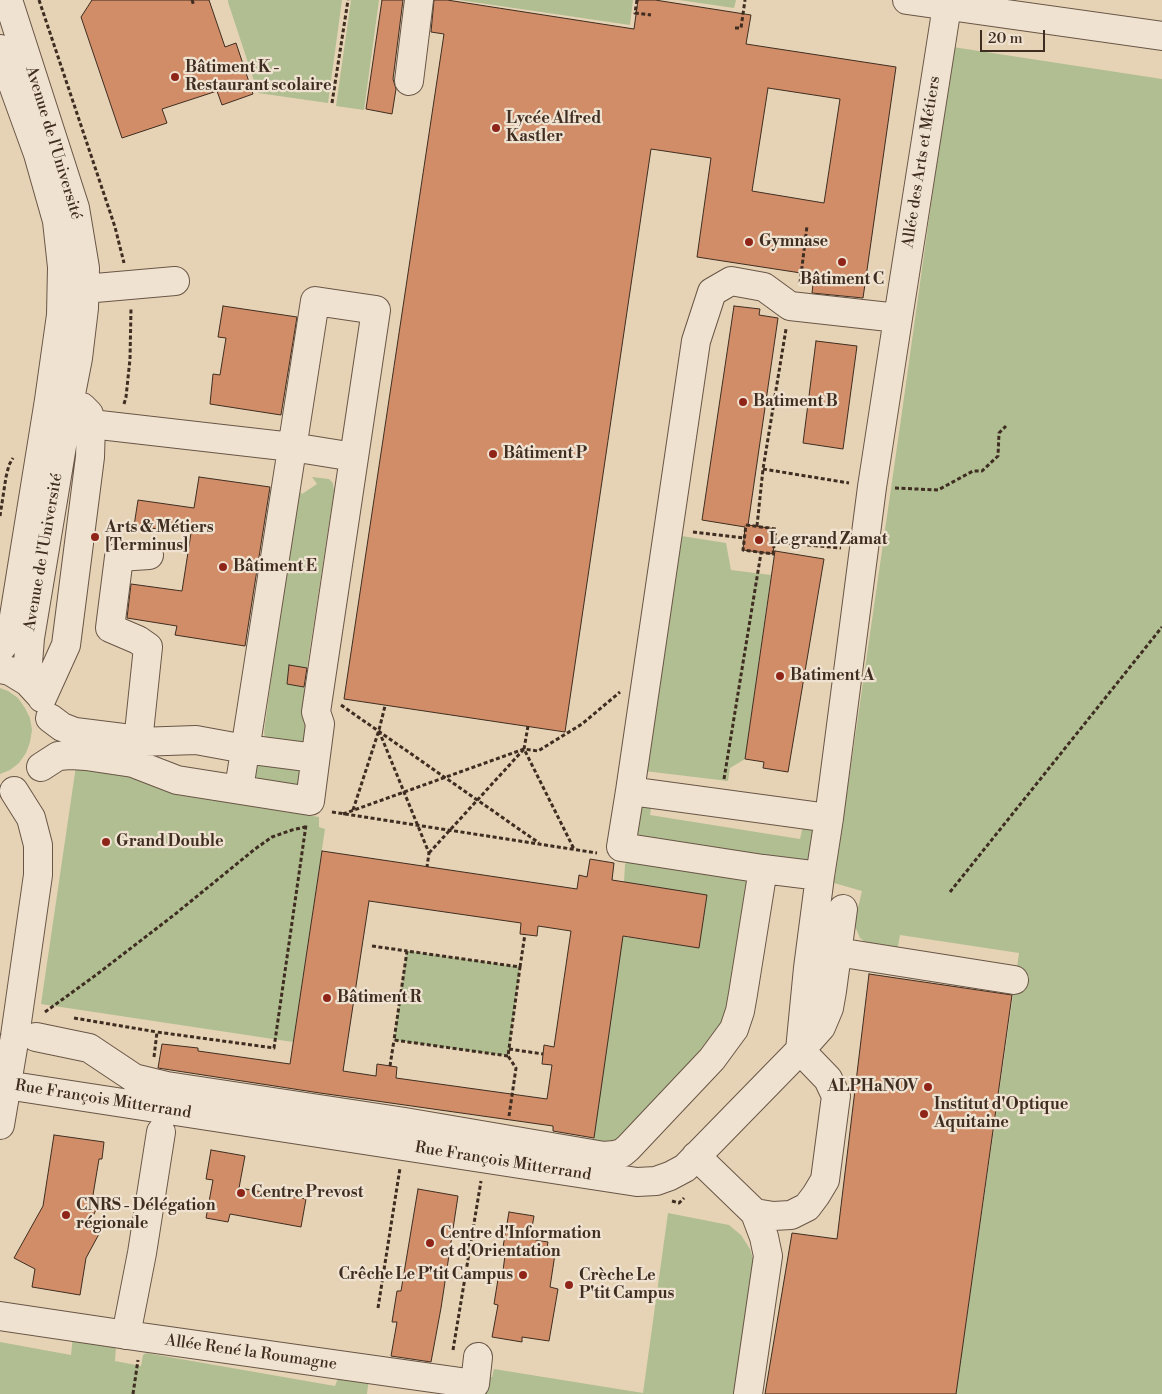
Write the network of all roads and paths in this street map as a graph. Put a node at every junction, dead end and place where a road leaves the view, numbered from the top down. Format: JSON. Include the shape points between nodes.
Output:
{"nodes":[{"id":1,"x":8,"y":0,"type":"edge"},
{"id":2,"x":192,"y":0,"type":"edge"},
{"id":3,"x":348,"y":0,"type":"edge"},
{"id":4,"x":420,"y":0,"type":"edge"},
{"id":5,"x":637,"y":0,"type":"edge"},
{"id":6,"x":745,"y":0,"type":"edge"},
{"id":7,"x":907,"y":0,"type":"edge"},
{"id":8,"x":194,"y":6,"type":"dead end"},
{"id":9,"x":947,"y":6,"type":"junction"},
{"id":10,"x":651,"y":15,"type":"dead end"},
{"id":11,"x":735,"y":28,"type":"dead end"},
{"id":12,"x":1162,"y":36,"type":"edge"},
{"id":13,"x":0,"y":50,"type":"edge"},
{"id":14,"x":410,"y":81,"type":"dead end"},
{"id":15,"x":332,"y":103,"type":"dead end"},
{"id":16,"x":807,"y":226,"type":"dead end"},
{"id":17,"x":176,"y":282,"type":"dead end"},
{"id":18,"x":73,"y":289,"type":"junction"},
{"id":19,"x":790,"y":306,"type":"junction"},
{"id":20,"x":898,"y":318,"type":"junction"},
{"id":21,"x":59,"y":402,"type":"junction"},
{"id":22,"x":91,"y":424,"type":"junction"},
{"id":23,"x":1006,"y":426,"type":"dead end"},
{"id":24,"x":292,"y":447,"type":"junction"},
{"id":25,"x":15,"y":456,"type":"dead end"},
{"id":26,"x":354,"y":456,"type":"junction"},
{"id":27,"x":763,"y":469,"type":"junction"},
{"id":28,"x":872,"y":488,"type":"junction"},
{"id":29,"x":0,"y":516,"type":"edge"},
{"id":30,"x":757,"y":526,"type":"junction"},
{"id":31,"x":670,"y":529,"type":"junction"},
{"id":32,"x":744,"y":538,"type":"junction"},
{"id":33,"x":774,"y":542,"type":"junction"},
{"id":34,"x":864,"y":550,"type":"junction"},
{"id":35,"x":762,"y":553,"type":"junction"},
{"id":36,"x":149,"y":555,"type":"dead end"},
{"id":37,"x":1162,"y":627,"type":"edge"},
{"id":38,"x":0,"y":649,"type":"edge"},
{"id":39,"x":649,"y":667,"type":"junction"},
{"id":40,"x":0,"y":668,"type":"edge"},
{"id":41,"x":320,"y":690,"type":"junction"},
{"id":42,"x":385,"y":706,"type":"dead end"},
{"id":43,"x":46,"y":708,"type":"junction"},
{"id":44,"x":528,"y":726,"type":"dead end"},
{"id":45,"x":378,"y":730,"type":"junction"},
{"id":46,"x":138,"y":742,"type":"junction"},
{"id":47,"x":524,"y":749,"type":"junction"},
{"id":48,"x":245,"y":750,"type":"junction"},
{"id":49,"x":315,"y":758,"type":"junction"},
{"id":50,"x":41,"y":767,"type":"junction"},
{"id":51,"x":445,"y":777,"type":"junction"},
{"id":52,"x":239,"y":789,"type":"junction"},
{"id":53,"x":630,"y":791,"type":"junction"},
{"id":54,"x":404,"y":792,"type":"junction"},
{"id":55,"x":7,"y":793,"type":"edge"},
{"id":56,"x":477,"y":800,"type":"junction"},
{"id":57,"x":720,"y":802,"type":"junction"},
{"id":58,"x":352,"y":810,"type":"junction"},
{"id":59,"x":308,"y":814,"type":"junction"},
{"id":60,"x":342,"y":814,"type":"junction"},
{"id":61,"x":829,"y":818,"type":"junction"},
{"id":62,"x":418,"y":826,"type":"junction"},
{"id":63,"x":450,"y":830,"type":"junction"},
{"id":64,"x":539,"y":844,"type":"junction"},
{"id":65,"x":621,"y":847,"type":"junction"},
{"id":66,"x":574,"y":849,"type":"junction"},
{"id":67,"x":429,"y":853,"type":"junction"},
{"id":68,"x":427,"y":867,"type":"dead end"},
{"id":69,"x":763,"y":869,"type":"junction"},
{"id":70,"x":820,"y":876,"type":"junction"},
{"id":71,"x":950,"y":892,"type":"dead end"},
{"id":72,"x":843,"y":909,"type":"dead end"},
{"id":73,"x":525,"y":934,"type":"dead end"},
{"id":74,"x":372,"y":946,"type":"dead end"},
{"id":75,"x":408,"y":951,"type":"junction"},
{"id":76,"x":837,"y":952,"type":"junction"},
{"id":77,"x":520,"y":967,"type":"junction"},
{"id":78,"x":1014,"y":980,"type":"dead end"},
{"id":79,"x":54,"y":1014,"type":"dead end"},
{"id":80,"x":73,"y":1017,"type":"dead end"},
{"id":81,"x":33,"y":1019,"type":"junction"},
{"id":82,"x":157,"y":1032,"type":"junction"},
{"id":83,"x":394,"y":1040,"type":"junction"},
{"id":84,"x":509,"y":1049,"type":"junction"},
{"id":85,"x":800,"y":1050,"type":"junction"},
{"id":86,"x":543,"y":1054,"type":"dead end"},
{"id":87,"x":508,"y":1056,"type":"junction"},
{"id":88,"x":390,"y":1066,"type":"dead end"},
{"id":89,"x":150,"y":1083,"type":"junction"},
{"id":90,"x":6,"y":1085,"type":"junction"},
{"id":91,"x":0,"y":1125,"type":"edge"},
{"id":92,"x":161,"y":1132,"type":"dead end"},
{"id":93,"x":506,"y":1140,"type":"junction"},
{"id":94,"x":696,"y":1156,"type":"junction"},
{"id":95,"x":401,"y":1161,"type":"dead end"},
{"id":96,"x":482,"y":1174,"type":"dead end"},
{"id":97,"x":756,"y":1213,"type":"junction"},
{"id":98,"x":378,"y":1308,"type":"dead end"},
{"id":99,"x":0,"y":1316,"type":"edge"},
{"id":100,"x":134,"y":1336,"type":"junction"},
{"id":101,"x":478,"y":1357,"type":"dead end"},
{"id":102,"x":448,"y":1381,"type":"junction"},
{"id":103,"x":133,"y":1394,"type":"edge"},
{"id":104,"x":748,"y":1394,"type":"edge"}],
"edges":[{"from":1,"to":18,"type":"street","name":"Avenue de l'Université","via":[[75,208],[85,268]]},
{"from":2,"to":8,"type":"path"},
{"from":3,"to":15,"type":"path"},
{"from":4,"to":14,"type":"street"},
{"from":5,"to":10,"type":"path","via":[[635,13]]},
{"from":6,"to":11,"type":"path","via":[[741,28]]},
{"from":7,"to":9,"type":"street"},
{"from":9,"to":12,"type":"street"},
{"from":9,"to":20,"type":"street","name":"Allée des Arts et Métiers"},
{"from":13,"to":18,"type":"street","name":"Avenue de l'Université","via":[[38,154],[57,221],[62,267]]},
{"from":16,"to":19,"type":"path","via":[[800,287]]},
{"from":17,"to":18,"type":"street"},
{"from":18,"to":21,"type":"street","name":"Avenue de l'Université","via":[[62,315]]},
{"from":19,"to":20,"type":"street"},
{"from":19,"to":27,"type":"path"},
{"from":19,"to":31,"type":"street","via":[[764,287],[731,281],[712,292],[696,341]]},
{"from":20,"to":28,"type":"street","name":"Allée des Arts et Métiers"},
{"from":21,"to":22,"type":"street","via":[[82,407],[89,414]]},
{"from":21,"to":38,"type":"street","name":"Avenue de l'Université","via":[[11,635]]},
{"from":21,"to":43,"type":"street","name":"Avenue de l'Université","via":[[28,663],[31,679]]},
{"from":22,"to":24,"type":"street"},
{"from":22,"to":43,"type":"street","via":[[90,457],[66,645]]},
{"from":23,"to":28,"type":"path","via":[[999,433],[998,456],[982,472],[973,471],[938,490]]},
{"from":24,"to":26,"type":"street"},
{"from":24,"to":26,"type":"street","via":[[315,301],[376,310]]},
{"from":24,"to":48,"type":"street"},
{"from":25,"to":29,"type":"path","via":[[6,477]]},
{"from":26,"to":41,"type":"street"},
{"from":27,"to":28,"type":"path"},
{"from":27,"to":30,"type":"path"},
{"from":28,"to":34,"type":"street","name":"Allée des Arts et Métiers"},
{"from":30,"to":32,"type":"path","via":[[746,525]]},
{"from":30,"to":33,"type":"path","via":[[776,529]]},
{"from":31,"to":32,"type":"path"},
{"from":31,"to":39,"type":"street"},
{"from":32,"to":35,"type":"path","via":[[744,550]]},
{"from":33,"to":34,"type":"path"},
{"from":33,"to":35,"type":"path","via":[[773,554]]},
{"from":34,"to":61,"type":"street","name":"Allée des Arts et Métiers"},
{"from":35,"to":57,"type":"path"},
{"from":36,"to":46,"type":"street","via":[[119,557],[110,628],[148,647]]},
{"from":37,"to":71,"type":"path"},
{"from":39,"to":47,"type":"path","via":[[582,724],[538,751]]},
{"from":39,"to":53,"type":"street"},
{"from":40,"to":43,"type":"street","via":[[28,682]]},
{"from":41,"to":45,"type":"path"},
{"from":41,"to":49,"type":"street"},
{"from":42,"to":45,"type":"path"},
{"from":43,"to":46,"type":"street","via":[[62,727],[74,732]]},
{"from":43,"to":50,"type":"street","via":[[51,735]]},
{"from":44,"to":47,"type":"path"},
{"from":45,"to":51,"type":"path"},
{"from":45,"to":54,"type":"path"},
{"from":45,"to":58,"type":"path"},
{"from":46,"to":48,"type":"street","via":[[196,740]]},
{"from":47,"to":51,"type":"path"},
{"from":47,"to":56,"type":"path"},
{"from":47,"to":66,"type":"path"},
{"from":48,"to":49,"type":"street"},
{"from":48,"to":52,"type":"street"},
{"from":49,"to":59,"type":"street"},
{"from":50,"to":52,"type":"street","via":[[58,756],[71,754],[133,763],[177,780]]},
{"from":50,"to":55,"type":"street","via":[[29,781]]},
{"from":51,"to":54,"type":"path"},
{"from":51,"to":56,"type":"path"},
{"from":52,"to":59,"type":"street"},
{"from":53,"to":57,"type":"street"},
{"from":53,"to":65,"type":"street"},
{"from":54,"to":58,"type":"path"},
{"from":54,"to":62,"type":"path"},
{"from":55,"to":81,"type":"street","via":[[31,818],[38,845]]},
{"from":56,"to":63,"type":"path"},
{"from":56,"to":64,"type":"path"},
{"from":57,"to":61,"type":"street"},
{"from":58,"to":60,"type":"path"},
{"from":59,"to":60,"type":"path"},
{"from":59,"to":81,"type":"path","via":[[292,830],[272,837],[255,849],[96,975]]},
{"from":59,"to":82,"type":"path","via":[[274,1048]]},
{"from":60,"to":62,"type":"path"},
{"from":61,"to":70,"type":"street","name":"Allée des Arts et Métiers"},
{"from":62,"to":63,"type":"path"},
{"from":62,"to":67,"type":"path"},
{"from":63,"to":64,"type":"path"},
{"from":63,"to":67,"type":"path"},
{"from":64,"to":66,"type":"path"},
{"from":65,"to":66,"type":"path","via":[[606,854]]},
{"from":65,"to":69,"type":"street"},
{"from":67,"to":68,"type":"path"},
{"from":69,"to":70,"type":"street"},
{"from":69,"to":93,"type":"street","via":[[744,994],[734,1029],[712,1059],[628,1148],[604,1156]]},
{"from":70,"to":85,"type":"street","name":"Allée des Arts et Métiers"},
{"from":72,"to":76,"type":"street","name":"Rue François Mitterrand"},
{"from":73,"to":77,"type":"path"},
{"from":74,"to":75,"type":"path"},
{"from":75,"to":77,"type":"path"},
{"from":75,"to":83,"type":"path"},
{"from":76,"to":78,"type":"street"},
{"from":76,"to":85,"type":"street","name":"Rue François Mitterrand","via":[[829,1008],[821,1027]]},
{"from":77,"to":84,"type":"path"},
{"from":79,"to":81,"type":"path"},
{"from":80,"to":82,"type":"path"},
{"from":81,"to":89,"type":"street","via":[[89,1048],[134,1078]]},
{"from":81,"to":90,"type":"street"},
{"from":82,"to":89,"type":"path"},
{"from":83,"to":87,"type":"path"},
{"from":83,"to":88,"type":"path"},
{"from":84,"to":86,"type":"path"},
{"from":84,"to":87,"type":"path"},
{"from":85,"to":94,"type":"street","name":"Rue François Mitterrand"},
{"from":85,"to":97,"type":"street","via":[[828,1079],[836,1096],[825,1180],[806,1206],[791,1215]]},
{"from":87,"to":93,"type":"path","via":[[516,1068]]},
{"from":89,"to":93,"type":"street"},
{"from":90,"to":91,"type":"street"},
{"from":90,"to":94,"type":"street","name":"Rue François Mitterrand","via":[[637,1182],[656,1182],[670,1176],[685,1168]]},
{"from":92,"to":100,"type":"street","via":[[142,1253]]},
{"from":94,"to":97,"type":"street"},
{"from":95,"to":98,"type":"path"},
{"from":96,"to":102,"type":"path"},
{"from":97,"to":104,"type":"street","via":[[768,1256]]},
{"from":99,"to":100,"type":"street","name":"Allée René la Roumagne"},
{"from":100,"to":102,"type":"street","name":"Allée René la Roumagne"},
{"from":100,"to":103,"type":"path"},
{"from":101,"to":102,"type":"street","name":"Allée René la Roumagne","via":[[474,1384]]}]}
